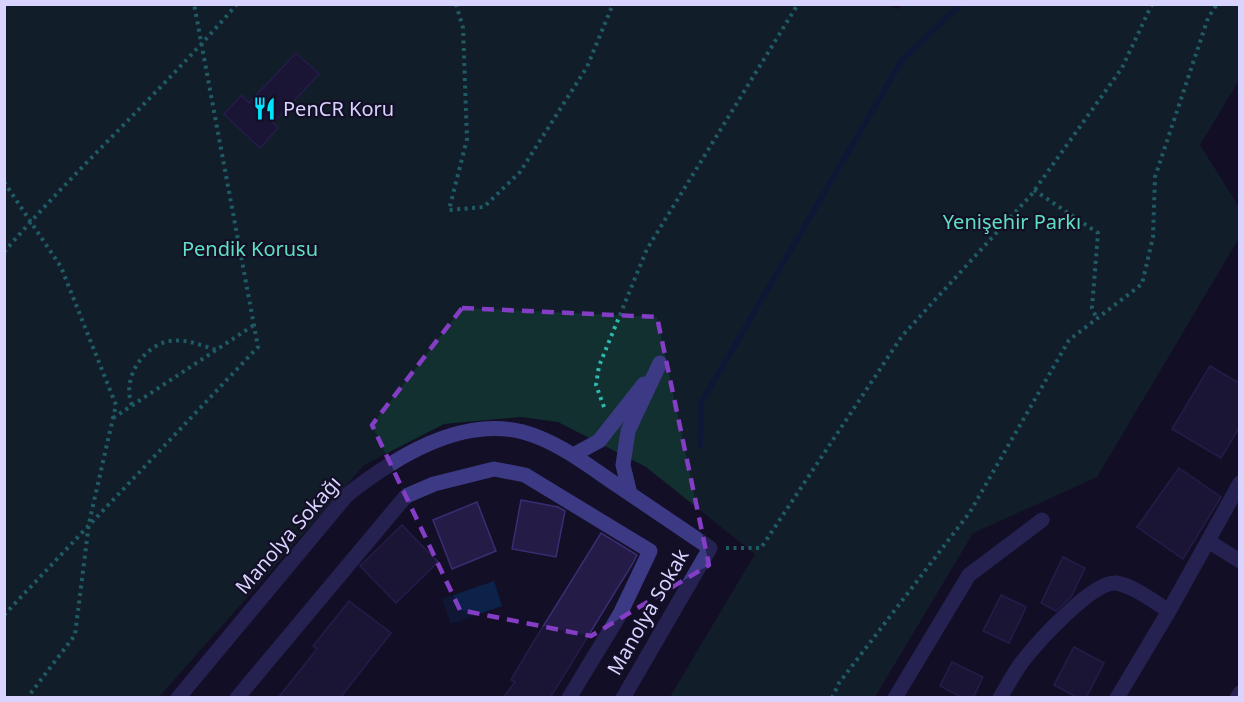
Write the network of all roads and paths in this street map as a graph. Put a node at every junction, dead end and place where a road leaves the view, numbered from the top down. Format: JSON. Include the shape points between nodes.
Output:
{"nodes":[{"id":1,"x":194,"y":4,"type":"edge"},
{"id":2,"x":237,"y":4,"type":"edge"},
{"id":3,"x":456,"y":4,"type":"edge"},
{"id":4,"x":613,"y":4,"type":"edge"},
{"id":5,"x":798,"y":4,"type":"edge"},
{"id":6,"x":1152,"y":4,"type":"edge"},
{"id":7,"x":1217,"y":4,"type":"edge"},
{"id":8,"x":203,"y":44,"type":"junction"},
{"id":9,"x":4,"y":182,"type":"edge"},
{"id":10,"x":1034,"y":190,"type":"junction"},
{"id":11,"x":32,"y":220,"type":"junction"},
{"id":12,"x":4,"y":252,"type":"edge"},
{"id":13,"x":1097,"y":319,"type":"junction"},
{"id":14,"x":254,"y":326,"type":"junction"},
{"id":15,"x":216,"y":350,"type":"junction"},
{"id":16,"x":132,"y":405,"type":"junction"},
{"id":17,"x":599,"y":414,"type":"dead end"},
{"id":18,"x":113,"y":418,"type":"junction"},
{"id":19,"x":573,"y":455,"type":"junction"},
{"id":20,"x":1239,"y":483,"type":"edge"},
{"id":21,"x":630,"y":494,"type":"junction"},
{"id":22,"x":1042,"y":520,"type":"dead end"},
{"id":23,"x":89,"y":523,"type":"junction"},
{"id":24,"x":1208,"y":541,"type":"junction"},
{"id":25,"x":710,"y":548,"type":"junction"},
{"id":26,"x":1239,"y":561,"type":"edge"},
{"id":27,"x":1169,"y":611,"type":"junction"},
{"id":28,"x":4,"y":615,"type":"edge"},
{"id":29,"x":1239,"y":693,"type":"edge"},
{"id":30,"x":27,"y":698,"type":"edge"},
{"id":31,"x":178,"y":698,"type":"edge"},
{"id":32,"x":237,"y":698,"type":"edge"},
{"id":33,"x":569,"y":698,"type":"edge"},
{"id":34,"x":623,"y":698,"type":"edge"},
{"id":35,"x":832,"y":698,"type":"edge"},
{"id":36,"x":896,"y":698,"type":"edge"},
{"id":37,"x":1000,"y":698,"type":"edge"},
{"id":38,"x":1117,"y":698,"type":"edge"},
{"id":39,"x":1237,"y":698,"type":"edge"}],
"edges":[{"from":1,"to":8,"type":"path"},
{"from":2,"to":8,"type":"path"},
{"from":3,"to":4,"type":"path","via":[[463,28],[467,139],[449,210],[484,207],[519,172],[587,67]]},
{"from":5,"to":17,"type":"path","via":[[647,249],[599,366],[596,385],[606,406]]},
{"from":6,"to":10,"type":"path","via":[[1122,68]]},
{"from":7,"to":13,"type":"path","via":[[1208,18],[1155,177],[1153,237],[1142,284]]},
{"from":8,"to":11,"type":"path"},
{"from":8,"to":14,"type":"path"},
{"from":9,"to":11,"type":"path"},
{"from":10,"to":13,"type":"path","via":[[1098,233],[1092,308]]},
{"from":10,"to":25,"type":"path","via":[[902,336],[761,548]]},
{"from":11,"to":12,"type":"path"},
{"from":11,"to":18,"type":"path","via":[[61,267],[116,405]]},
{"from":13,"to":35,"type":"path","via":[[1069,340],[970,512],[839,683]]},
{"from":14,"to":15,"type":"path"},
{"from":14,"to":23,"type":"path","via":[[258,347]]},
{"from":15,"to":16,"type":"path"},
{"from":15,"to":16,"type":"path","via":[[191,341],[165,342],[146,355],[129,379]]},
{"from":16,"to":18,"type":"path"},
{"from":18,"to":23,"type":"path"},
{"from":19,"to":21,"type":"street","name":"Manolya Sokağı"},
{"from":19,"to":21,"type":"street","via":[[599,441],[660,363],[628,431],[623,465]]},
{"from":19,"to":31,"type":"street","name":"Manolya Sokağı","via":[[523,432],[490,429],[447,437],[382,468],[347,495]]},
{"from":20,"to":24,"type":"street"},
{"from":21,"to":25,"type":"street","name":"Manolya Sokağı"},
{"from":22,"to":36,"type":"street","via":[[969,575]]},
{"from":23,"to":28,"type":"path"},
{"from":23,"to":30,"type":"path","via":[[75,634]]},
{"from":24,"to":26,"type":"street"},
{"from":24,"to":27,"type":"street"},
{"from":25,"to":34,"type":"street","name":"Manolya Sokak"},
{"from":27,"to":37,"type":"street","via":[[1116,583],[1107,584],[1078,604],[1030,652]]},
{"from":27,"to":38,"type":"street"},
{"from":29,"to":39,"type":"street"},
{"from":32,"to":33,"type":"street","via":[[406,496],[445,480],[494,469],[525,475],[650,551],[620,614]]}]}
